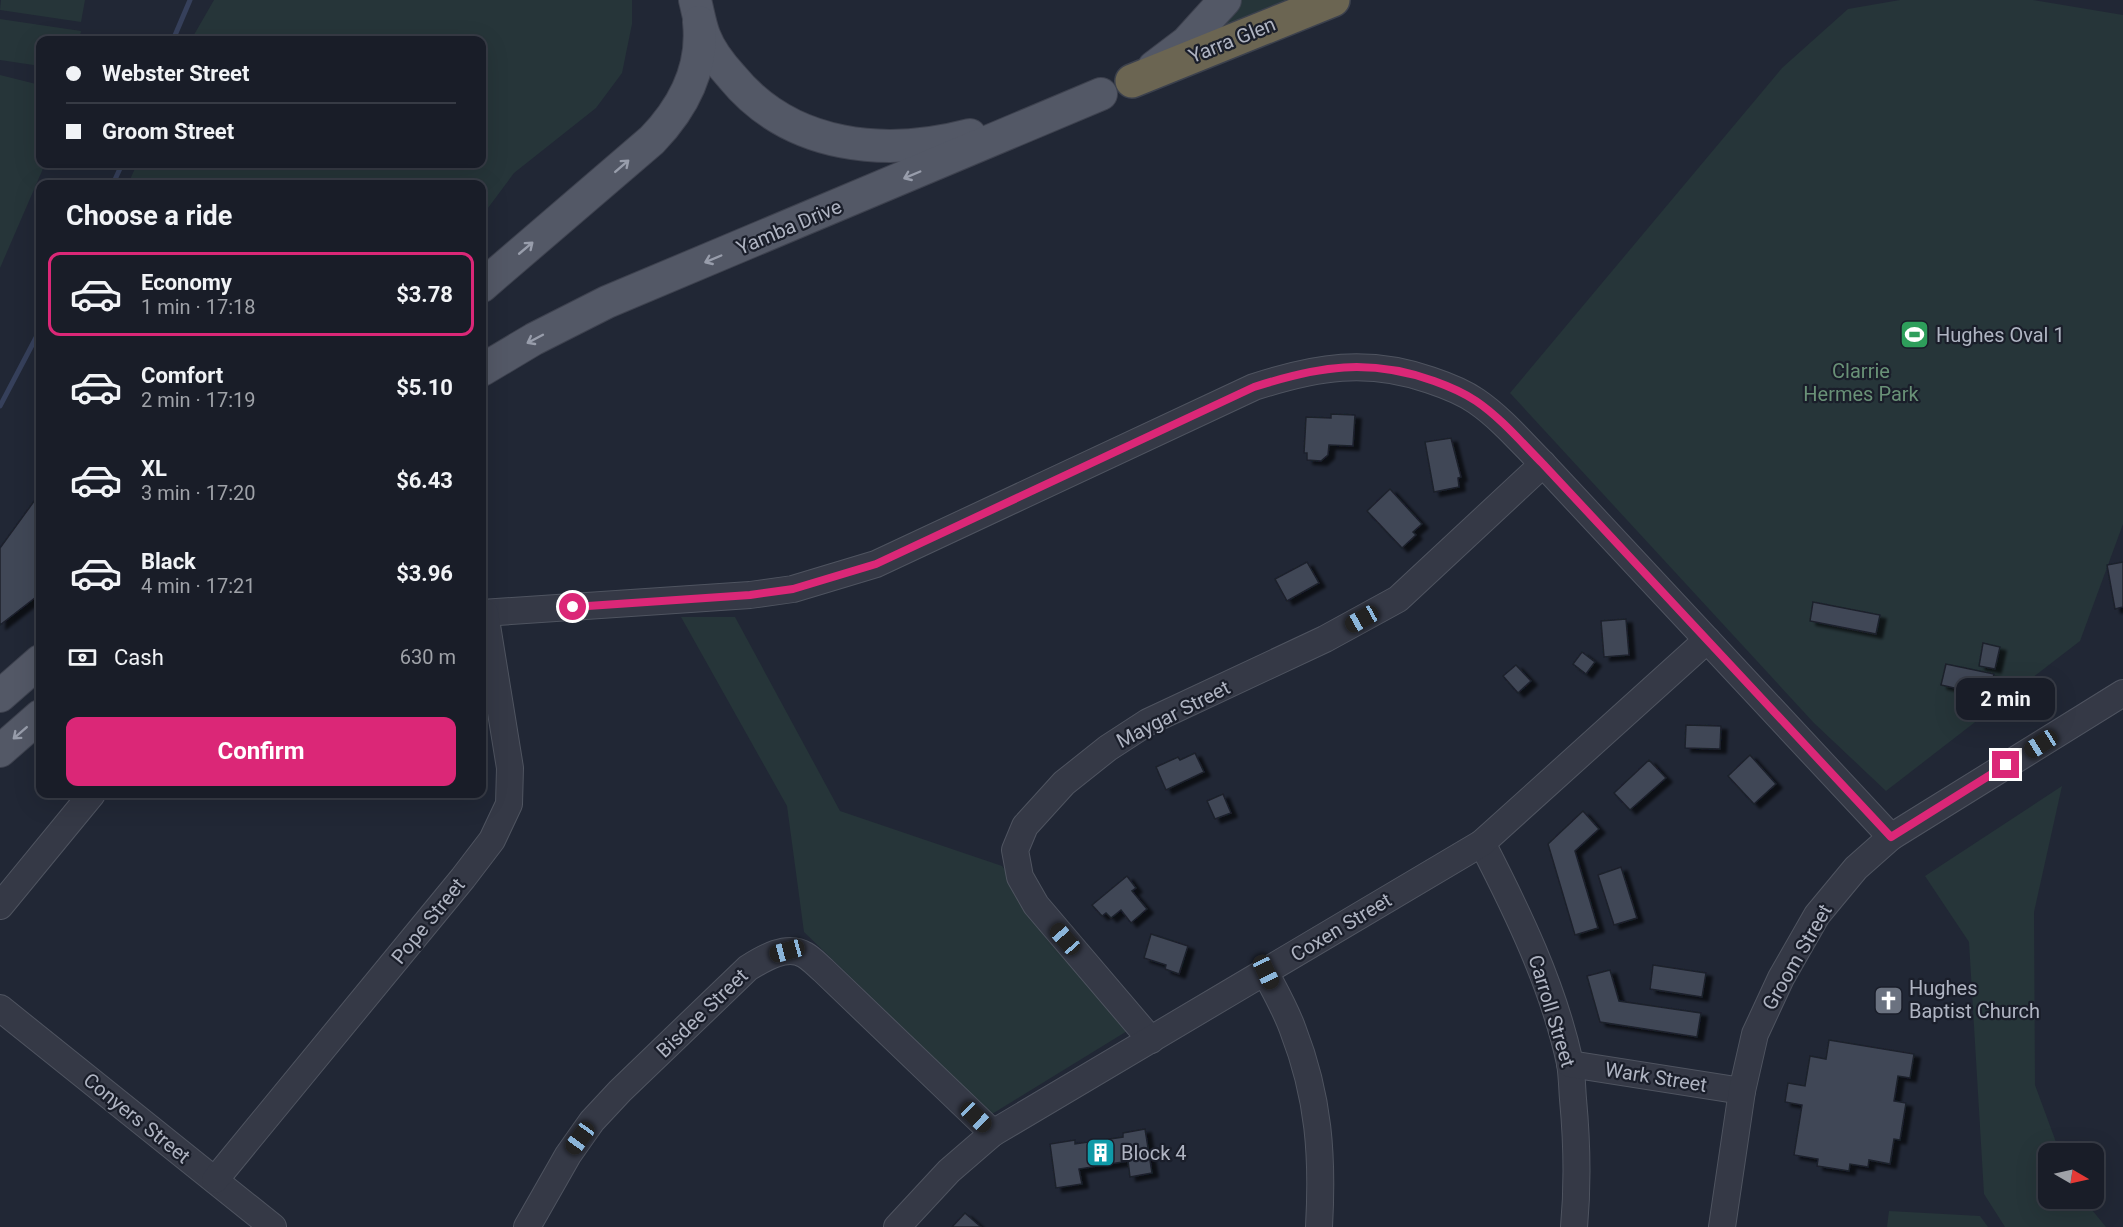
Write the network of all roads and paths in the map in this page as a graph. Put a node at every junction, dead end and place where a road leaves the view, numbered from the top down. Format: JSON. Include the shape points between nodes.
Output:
{"nodes":[{"id":1,"x":1226,"y":0,"type":"edge"},
{"id":2,"x":1333,"y":0,"type":"edge"},
{"id":3,"x":696,"y":4,"type":"edge"},
{"id":4,"x":1132,"y":81,"type":"junction"},
{"id":5,"x":1101,"y":94,"type":"junction"},
{"id":6,"x":486,"y":283,"type":"edge"},
{"id":7,"x":486,"y":368,"type":"edge"},
{"id":8,"x":1543,"y":464,"type":"junction"},
{"id":9,"x":486,"y":613,"type":"edge"},
{"id":10,"x":486,"y":630,"type":"edge"},
{"id":11,"x":1707,"y":640,"type":"junction"},
{"id":12,"x":36,"y":665,"type":"edge"},
{"id":13,"x":2123,"y":693,"type":"edge"},
{"id":14,"x":0,"y":696,"type":"edge"},
{"id":15,"x":36,"y":720,"type":"edge"},
{"id":16,"x":0,"y":751,"type":"edge"},
{"id":17,"x":89,"y":798,"type":"edge"},
{"id":18,"x":1891,"y":837,"type":"junction"},
{"id":19,"x":1482,"y":843,"type":"junction"},
{"id":20,"x":0,"y":906,"type":"edge"},
{"id":21,"x":1266,"y":972,"type":"junction"},
{"id":22,"x":0,"y":1008,"type":"edge"},
{"id":23,"x":1151,"y":1040,"type":"junction"},
{"id":24,"x":1570,"y":1064,"type":"junction"},
{"id":25,"x":1742,"y":1091,"type":"junction"},
{"id":26,"x":993,"y":1133,"type":"junction"},
{"id":27,"x":215,"y":1180,"type":"junction"},
{"id":28,"x":273,"y":1227,"type":"edge"},
{"id":29,"x":527,"y":1227,"type":"edge"},
{"id":30,"x":897,"y":1227,"type":"edge"},
{"id":31,"x":1319,"y":1227,"type":"edge"},
{"id":32,"x":1574,"y":1227,"type":"edge"},
{"id":33,"x":1722,"y":1227,"type":"edge"}],
"edges":[{"from":1,"to":4,"type":"main road","via":[[1187,42]]},
{"from":2,"to":4,"type":"highway","name":"Yarra Glen"},
{"from":3,"to":5,"type":"main road","via":[[710,46],[748,95],[800,129],[839,142],[875,147],[939,142]]},
{"from":6,"to":3,"type":"main road","one_way":true,"via":[[669,121],[685,98],[694,72],[700,33]]},
{"from":4,"to":5,"type":"main road"},
{"from":5,"to":7,"type":"main road","name":"Yamba Drive","one_way":true,"via":[[607,302]]},
{"from":8,"to":9,"type":"street","via":[[1475,400],[1444,385],[1410,373],[1374,367],[1334,367],[1254,387],[876,564],[833,578],[750,595]]},
{"from":8,"to":11,"type":"street"},
{"from":8,"to":23,"type":"street","name":"Maygar Street","via":[[1398,598],[1315,644],[1148,722],[1064,783],[1025,826],[1015,850],[1020,877],[1036,905]]},
{"from":10,"to":27,"type":"street","name":"Pope Street","via":[[510,768],[508,804],[492,840]]},
{"from":11,"to":18,"type":"street"},
{"from":11,"to":19,"type":"street","name":"Coxen Street"},
{"from":12,"to":14,"type":"main road"},
{"from":13,"to":18,"type":"street","name":"Groom Street"},
{"from":15,"to":16,"type":"main road","one_way":true},
{"from":17,"to":20,"type":"street"},
{"from":18,"to":25,"type":"street","name":"Groom Street","via":[[1856,868],[1817,915],[1755,1034]]},
{"from":19,"to":21,"type":"street","name":"Coxen Street"},
{"from":19,"to":24,"type":"street","name":"Carroll Street","via":[[1538,959]]},
{"from":21,"to":23,"type":"street","name":"Coxen Street"},
{"from":21,"to":31,"type":"street","via":[[1293,1029],[1310,1081],[1322,1181]]},
{"from":22,"to":27,"type":"street","name":"Conyers Street"},
{"from":23,"to":26,"type":"street","name":"Coxen Street"},
{"from":24,"to":25,"type":"street","name":"Wark Street"},
{"from":24,"to":32,"type":"street","name":"Carroll Street","via":[[1577,1191]]},
{"from":25,"to":33,"type":"street","name":"Groom Street"},
{"from":26,"to":29,"type":"street","name":"Bisdee Street","via":[[804,953],[787,951],[767,956],[748,968],[620,1091],[568,1155]]},
{"from":26,"to":30,"type":"street","name":"Coxen Street","via":[[949,1171]]},
{"from":27,"to":28,"type":"street","name":"Conyers Street"}]}
